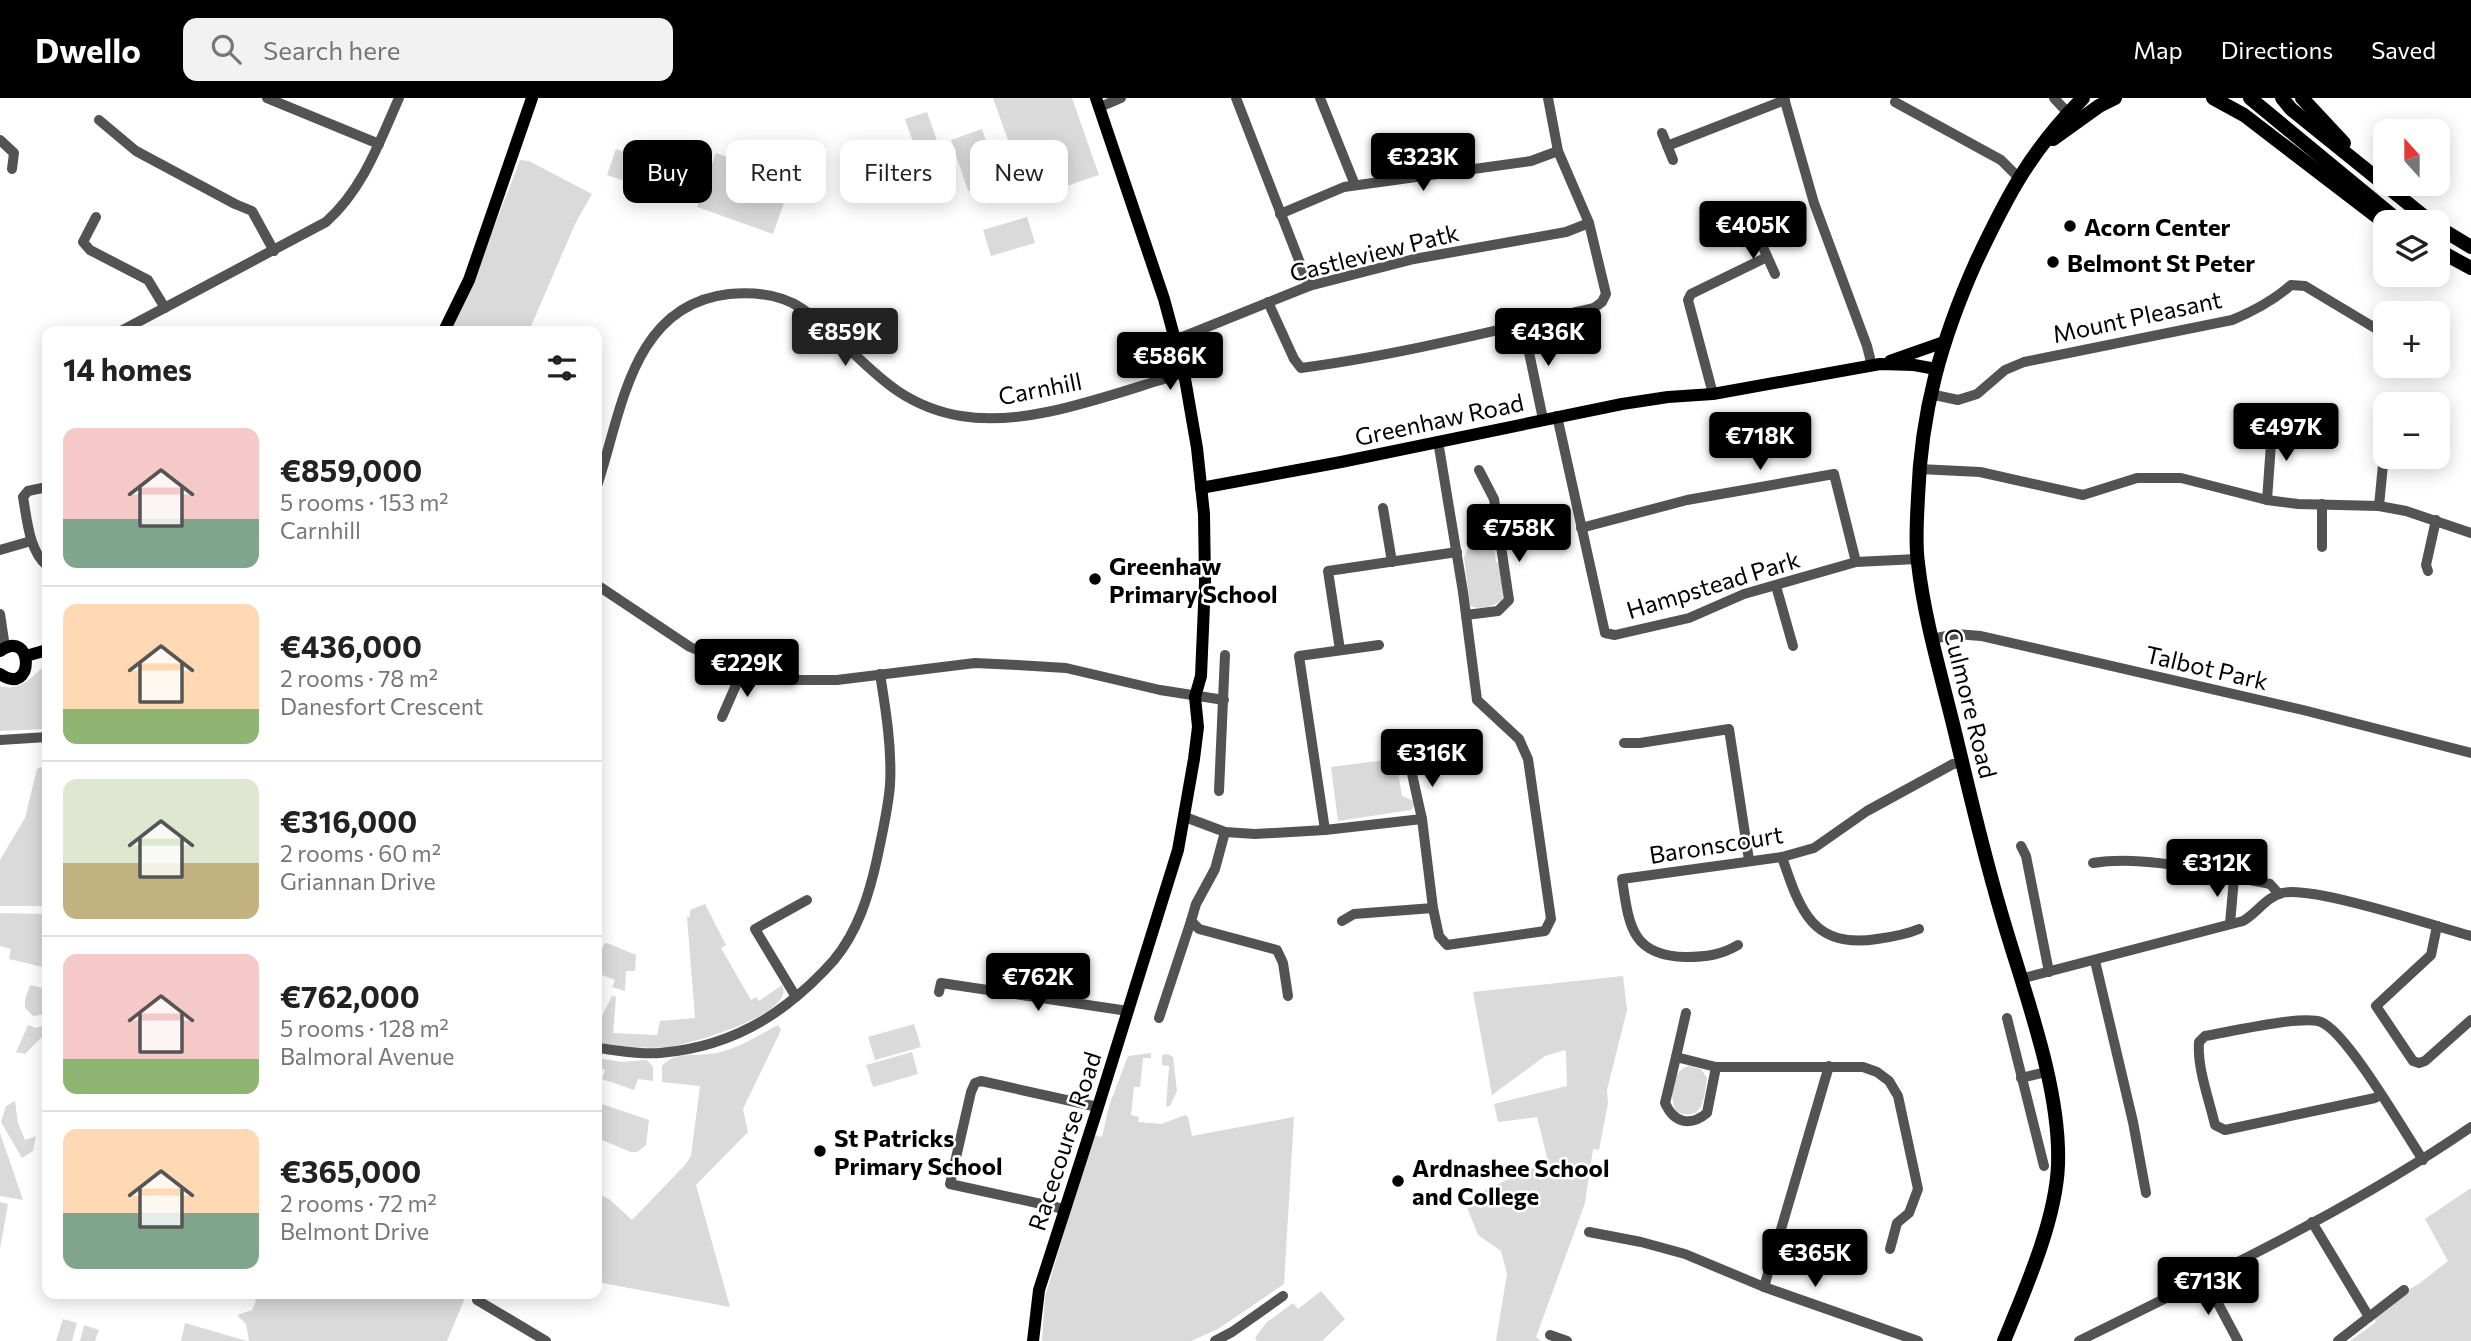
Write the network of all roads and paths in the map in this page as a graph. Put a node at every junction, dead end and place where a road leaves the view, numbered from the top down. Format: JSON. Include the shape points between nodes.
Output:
{"nodes":[{"id":1,"x":267,"y":98,"type":"edge"},
{"id":2,"x":399,"y":98,"type":"edge"},
{"id":3,"x":532,"y":98,"type":"edge"},
{"id":4,"x":1121,"y":98,"type":"edge"},
{"id":5,"x":1236,"y":98,"type":"edge"},
{"id":6,"x":1320,"y":98,"type":"edge"},
{"id":7,"x":1548,"y":98,"type":"edge"},
{"id":8,"x":2083,"y":98,"type":"edge"},
{"id":9,"x":2115,"y":98,"type":"edge"},
{"id":10,"x":2213,"y":98,"type":"edge"},
{"id":11,"x":2250,"y":98,"type":"edge"},
{"id":12,"x":2282,"y":98,"type":"edge"},
{"id":13,"x":2301,"y":98,"type":"edge"},
{"id":14,"x":1785,"y":99,"type":"edge"},
{"id":15,"x":2054,"y":99,"type":"edge"},
{"id":16,"x":1895,"y":102,"type":"dead end"},
{"id":17,"x":1098,"y":103,"type":"edge"},
{"id":18,"x":2068,"y":113,"type":"junction"},
{"id":19,"x":99,"y":120,"type":"dead end"},
{"id":20,"x":1662,"y":133,"type":"dead end"},
{"id":21,"x":0,"y":141,"type":"edge"},
{"id":22,"x":379,"y":144,"type":"junction"},
{"id":23,"x":1667,"y":146,"type":"junction"},
{"id":24,"x":1558,"y":151,"type":"junction"},
{"id":25,"x":2032,"y":155,"type":"junction"},
{"id":26,"x":1673,"y":160,"type":"dead end"},
{"id":27,"x":12,"y":169,"type":"dead end"},
{"id":28,"x":2373,"y":174,"type":"edge"},
{"id":29,"x":2373,"y":177,"type":"edge"},
{"id":30,"x":2019,"y":178,"type":"junction"},
{"id":31,"x":1355,"y":185,"type":"junction"},
{"id":32,"x":2397,"y":196,"type":"edge"},
{"id":33,"x":2385,"y":210,"type":"edge"},
{"id":34,"x":2415,"y":210,"type":"edge"},
{"id":35,"x":1280,"y":214,"type":"junction"},
{"id":36,"x":2373,"y":214,"type":"edge"},
{"id":37,"x":96,"y":217,"type":"dead end"},
{"id":38,"x":1589,"y":223,"type":"junction"},
{"id":39,"x":2450,"y":234,"type":"edge"},
{"id":40,"x":1758,"y":236,"type":"dead end"},
{"id":41,"x":2471,"y":247,"type":"edge"},
{"id":42,"x":274,"y":251,"type":"junction"},
{"id":43,"x":2450,"y":256,"type":"edge"},
{"id":44,"x":1768,"y":257,"type":"junction"},
{"id":45,"x":2471,"y":268,"type":"edge"},
{"id":46,"x":1775,"y":274,"type":"dead end"},
{"id":47,"x":1309,"y":286,"type":"junction"},
{"id":48,"x":1268,"y":302,"type":"junction"},
{"id":49,"x":165,"y":308,"type":"junction"},
{"id":50,"x":1522,"y":324,"type":"junction"},
{"id":51,"x":131,"y":326,"type":"edge"},
{"id":52,"x":446,"y":326,"type":"edge"},
{"id":53,"x":2373,"y":327,"type":"edge"},
{"id":54,"x":1175,"y":340,"type":"junction"},
{"id":55,"x":1944,"y":342,"type":"junction"},
{"id":56,"x":1876,"y":365,"type":"junction"},
{"id":57,"x":1936,"y":369,"type":"junction"},
{"id":58,"x":1184,"y":373,"type":"junction"},
{"id":59,"x":1713,"y":394,"type":"junction"},
{"id":60,"x":1930,"y":394,"type":"junction"},
{"id":61,"x":1557,"y":416,"type":"junction"},
{"id":62,"x":1543,"y":419,"type":"junction"},
{"id":63,"x":2265,"y":432,"type":"dead end"},
{"id":64,"x":1438,"y":441,"type":"junction"},
{"id":65,"x":602,"y":469,"type":"edge"},
{"id":66,"x":1919,"y":469,"type":"junction"},
{"id":67,"x":2383,"y":469,"type":"edge"},
{"id":68,"x":1479,"y":470,"type":"dead end"},
{"id":69,"x":42,"y":488,"type":"edge"},
{"id":70,"x":1201,"y":488,"type":"junction"},
{"id":71,"x":2267,"y":500,"type":"junction"},
{"id":72,"x":2322,"y":503,"type":"junction"},
{"id":73,"x":2379,"y":506,"type":"junction"},
{"id":74,"x":1383,"y":509,"type":"dead end"},
{"id":75,"x":2436,"y":520,"type":"junction"},
{"id":76,"x":1581,"y":528,"type":"junction"},
{"id":77,"x":2471,"y":533,"type":"edge"},
{"id":78,"x":31,"y":541,"type":"junction"},
{"id":79,"x":2322,"y":547,"type":"dead end"},
{"id":80,"x":0,"y":550,"type":"edge"},
{"id":81,"x":1457,"y":552,"type":"junction"},
{"id":82,"x":1917,"y":559,"type":"junction"},
{"id":83,"x":42,"y":562,"type":"edge"},
{"id":84,"x":1392,"y":562,"type":"junction"},
{"id":85,"x":1856,"y":562,"type":"junction"},
{"id":86,"x":2428,"y":571,"type":"dead end"},
{"id":87,"x":1776,"y":586,"type":"junction"},
{"id":88,"x":602,"y":588,"type":"edge"},
{"id":89,"x":0,"y":614,"type":"edge"},
{"id":90,"x":1466,"y":615,"type":"junction"},
{"id":91,"x":1932,"y":639,"type":"junction"},
{"id":92,"x":1379,"y":645,"type":"dead end"},
{"id":93,"x":1793,"y":646,"type":"dead end"},
{"id":94,"x":3,"y":649,"type":"edge"},
{"id":95,"x":1340,"y":650,"type":"junction"},
{"id":96,"x":42,"y":651,"type":"edge"},
{"id":97,"x":1225,"y":655,"type":"dead end"},
{"id":98,"x":26,"y":656,"type":"junction"},
{"id":99,"x":743,"y":669,"type":"junction"},
{"id":100,"x":880,"y":674,"type":"junction"},
{"id":101,"x":0,"y":675,"type":"edge"},
{"id":102,"x":1195,"y":697,"type":"junction"},
{"id":103,"x":1224,"y":700,"type":"junction"},
{"id":104,"x":722,"y":717,"type":"dead end"},
{"id":105,"x":42,"y":737,"type":"edge"},
{"id":106,"x":0,"y":740,"type":"edge"},
{"id":107,"x":1624,"y":743,"type":"dead end"},
{"id":108,"x":2471,"y":754,"type":"edge"},
{"id":109,"x":1963,"y":763,"type":"junction"},
{"id":110,"x":1410,"y":765,"type":"dead end"},
{"id":111,"x":1219,"y":791,"type":"dead end"},
{"id":112,"x":1185,"y":817,"type":"junction"},
{"id":113,"x":1422,"y":819,"type":"junction"},
{"id":114,"x":1325,"y":830,"type":"junction"},
{"id":115,"x":1225,"y":832,"type":"junction"},
{"id":116,"x":2021,"y":846,"type":"dead end"},
{"id":117,"x":1783,"y":857,"type":"junction"},
{"id":118,"x":1749,"y":860,"type":"junction"},
{"id":119,"x":2093,"y":863,"type":"dead end"},
{"id":120,"x":2234,"y":878,"type":"junction"},
{"id":121,"x":2279,"y":894,"type":"junction"},
{"id":122,"x":807,"y":900,"type":"dead end"},
{"id":123,"x":1433,"y":908,"type":"junction"},
{"id":124,"x":1342,"y":920,"type":"dead end"},
{"id":125,"x":1191,"y":921,"type":"junction"},
{"id":126,"x":2230,"y":924,"type":"junction"},
{"id":127,"x":2437,"y":926,"type":"junction"},
{"id":128,"x":1919,"y":929,"type":"dead end"},
{"id":129,"x":2471,"y":936,"type":"edge"},
{"id":130,"x":1738,"y":945,"type":"dead end"},
{"id":131,"x":2095,"y":961,"type":"junction"},
{"id":132,"x":2049,"y":972,"type":"junction"},
{"id":133,"x":2020,"y":979,"type":"junction"},
{"id":134,"x":939,"y":992,"type":"dead end"},
{"id":135,"x":1288,"y":996,"type":"dead end"},
{"id":136,"x":796,"y":997,"type":"junction"},
{"id":137,"x":1128,"y":1011,"type":"junction"},
{"id":138,"x":1686,"y":1013,"type":"dead end"},
{"id":139,"x":1159,"y":1018,"type":"dead end"},
{"id":140,"x":2007,"y":1018,"type":"dead end"},
{"id":141,"x":2471,"y":1020,"type":"edge"},
{"id":142,"x":602,"y":1048,"type":"edge"},
{"id":143,"x":1676,"y":1057,"type":"junction"},
{"id":144,"x":1829,"y":1066,"type":"junction"},
{"id":145,"x":1716,"y":1067,"type":"junction"},
{"id":146,"x":2046,"y":1072,"type":"junction"},
{"id":147,"x":2021,"y":1078,"type":"junction"},
{"id":148,"x":2380,"y":1095,"type":"junction"},
{"id":149,"x":1098,"y":1107,"type":"junction"},
{"id":150,"x":2471,"y":1127,"type":"edge"},
{"id":151,"x":2423,"y":1160,"type":"junction"},
{"id":152,"x":2044,"y":1166,"type":"dead end"},
{"id":153,"x":2146,"y":1193,"type":"dead end"},
{"id":154,"x":1064,"y":1209,"type":"junction"},
{"id":155,"x":2312,"y":1222,"type":"junction"},
{"id":156,"x":1589,"y":1232,"type":"dead end"},
{"id":157,"x":1890,"y":1248,"type":"dead end"},
{"id":158,"x":2205,"y":1279,"type":"junction"},
{"id":159,"x":1764,"y":1287,"type":"junction"},
{"id":160,"x":2404,"y":1290,"type":"dead end"},
{"id":161,"x":1283,"y":1296,"type":"dead end"},
{"id":162,"x":477,"y":1300,"type":"dead end"},
{"id":163,"x":2369,"y":1317,"type":"junction"},
{"id":164,"x":1550,"y":1335,"type":"dead end"},
{"id":165,"x":547,"y":1341,"type":"edge"},
{"id":166,"x":1033,"y":1341,"type":"edge"},
{"id":167,"x":1215,"y":1341,"type":"edge"},
{"id":168,"x":1567,"y":1341,"type":"edge"},
{"id":169,"x":1918,"y":1341,"type":"edge"},
{"id":170,"x":2004,"y":1341,"type":"edge"},
{"id":171,"x":2079,"y":1341,"type":"edge"},
{"id":172,"x":2238,"y":1341,"type":"edge"},
{"id":173,"x":2338,"y":1341,"type":"edge"}],
"edges":[{"from":1,"to":22,"type":"street"},
{"from":2,"to":22,"type":"street"},
{"from":3,"to":52,"type":"main road","via":[[468,280]]},
{"from":4,"to":17,"type":"street"},
{"from":5,"to":35,"type":"street"},
{"from":6,"to":31,"type":"street"},
{"from":7,"to":24,"type":"street"},
{"from":8,"to":18,"type":"highway","name":"Culmore Road"},
{"from":9,"to":25,"type":"highway"},
{"from":10,"to":36,"type":"highway","via":[[2245,115]]},
{"from":11,"to":33,"type":"highway"},
{"from":12,"to":29,"type":"highway"},
{"from":13,"to":28,"type":"highway"},
{"from":14,"to":23,"type":"street"},
{"from":14,"to":56,"type":"street","via":[[1814,203]]},
{"from":15,"to":18,"type":"street"},
{"from":16,"to":30,"type":"street","via":[[2001,160]]},
{"from":17,"to":54,"type":"main road","name":"Racecourse Road"},
{"from":18,"to":25,"type":"highway","name":"Culmore Road"},
{"from":19,"to":42,"type":"street","via":[[136,150],[252,211]]},
{"from":20,"to":23,"type":"street"},
{"from":21,"to":27,"type":"street","via":[[14,153]]},
{"from":22,"to":42,"type":"street","via":[[359,186],[334,215]]},
{"from":23,"to":26,"type":"street"},
{"from":24,"to":31,"type":"street","via":[[1520,163]]},
{"from":24,"to":38,"type":"street"},
{"from":25,"to":30,"type":"highway","name":"Culmore Road"},
{"from":30,"to":55,"type":"highway","name":"Culmore Road","via":[[1994,221]]},
{"from":31,"to":35,"type":"street"},
{"from":32,"to":34,"type":"highway"},
{"from":35,"to":47,"type":"street"},
{"from":37,"to":49,"type":"street","via":[[83,242],[148,279]]},
{"from":38,"to":47,"type":"street","name":"Castleview Patk","via":[[1566,232],[1415,259]]},
{"from":38,"to":50,"type":"street","via":[[1606,294],[1602,302],[1594,308]]},
{"from":39,"to":41,"type":"highway"},
{"from":40,"to":44,"type":"street"},
{"from":42,"to":49,"type":"street"},
{"from":43,"to":45,"type":"highway"},
{"from":44,"to":46,"type":"street"},
{"from":44,"to":59,"type":"street","via":[[1691,294],[1688,300]]},
{"from":47,"to":48,"type":"street","name":"Castleview Patk"},
{"from":48,"to":50,"type":"street","via":[[1301,368]]},
{"from":48,"to":54,"type":"street","name":"Castleview Patk"},
{"from":49,"to":51,"type":"street"},
{"from":50,"to":62,"type":"street"},
{"from":53,"to":60,"type":"street","name":"Mount Pleasant","via":[[2305,286],[2291,285],[2257,310],[2232,320],[2024,362],[2005,370],[1977,394],[1958,400]]},
{"from":54,"to":58,"type":"main road","name":"Racecourse Road"},
{"from":55,"to":56,"type":"main road"},
{"from":55,"to":57,"type":"highway","name":"Culmore Road"},
{"from":56,"to":57,"type":"main road","name":"Greenhaw Road"},
{"from":56,"to":59,"type":"main road","name":"Greenhaw Road"},
{"from":57,"to":60,"type":"highway","name":"Culmore Road"},
{"from":58,"to":65,"type":"street","name":"Carnhill","via":[[1027,417],[959,416],[895,390],[794,304],[764,295],[720,295],[670,319],[643,349],[626,387]]},
{"from":58,"to":70,"type":"main road","name":"Racecourse Road"},
{"from":59,"to":61,"type":"main road","name":"Greenhaw Road"},
{"from":60,"to":66,"type":"highway","name":"Culmore Road"},
{"from":61,"to":62,"type":"main road","name":"Greenhaw Road"},
{"from":61,"to":76,"type":"street","name":"Hampstead Park"},
{"from":62,"to":64,"type":"main road","name":"Greenhaw Road"},
{"from":63,"to":71,"type":"street","via":[[2271,444]]},
{"from":64,"to":70,"type":"main road","name":"Greenhaw Road"},
{"from":64,"to":81,"type":"street"},
{"from":66,"to":71,"type":"street","via":[[1980,472],[2083,495],[2137,478],[2181,478]]},
{"from":66,"to":82,"type":"highway","name":"Culmore Road"},
{"from":67,"to":73,"type":"street"},
{"from":68,"to":90,"type":"street","via":[[1494,499],[1509,600],[1498,611]]},
{"from":69,"to":78,"type":"street","via":[[23,497]]},
{"from":70,"to":102,"type":"main road","name":"Racecourse Road","via":[[1205,582],[1201,677]]},
{"from":71,"to":72,"type":"street"},
{"from":72,"to":73,"type":"street"},
{"from":72,"to":79,"type":"street"},
{"from":73,"to":75,"type":"street"},
{"from":74,"to":84,"type":"street"},
{"from":75,"to":77,"type":"street"},
{"from":75,"to":86,"type":"street"},
{"from":76,"to":85,"type":"street","via":[[1687,500],[1834,474]]},
{"from":76,"to":87,"type":"street","name":"Hampstead Park","via":[[1605,633],[1615,635],[1689,618],[1744,594]]},
{"from":78,"to":80,"type":"street"},
{"from":78,"to":83,"type":"street"},
{"from":81,"to":84,"type":"street"},
{"from":81,"to":90,"type":"street"},
{"from":82,"to":85,"type":"street","name":"Hampstead Park"},
{"from":82,"to":91,"type":"highway","name":"Culmore Road"},
{"from":84,"to":95,"type":"street","via":[[1328,570]]},
{"from":85,"to":87,"type":"street","name":"Hampstead Park"},
{"from":87,"to":93,"type":"street"},
{"from":88,"to":99,"type":"street","via":[[690,648]]},
{"from":89,"to":94,"type":"street"},
{"from":90,"to":123,"type":"street","via":[[1477,700],[1519,739],[1528,759],[1551,919],[1545,931],[1447,945],[1438,936]]},
{"from":91,"to":108,"type":"street","name":"Talbot Park","via":[[1956,634],[1981,636]]},
{"from":91,"to":109,"type":"highway","name":"Culmore Road"},
{"from":92,"to":95,"type":"street"},
{"from":94,"to":98,"type":"main road","via":[[20,649]]},
{"from":95,"to":114,"type":"street","via":[[1299,656]]},
{"from":96,"to":98,"type":"main road"},
{"from":97,"to":103,"type":"street"},
{"from":98,"to":101,"type":"main road","via":[[27,667],[21,676]]},
{"from":99,"to":100,"type":"street","via":[[793,680]]},
{"from":99,"to":104,"type":"street"},
{"from":100,"to":102,"type":"street","via":[[975,663],[1066,668]]},
{"from":100,"to":136,"type":"street","via":[[890,783],[871,887],[859,921],[835,959]]},
{"from":102,"to":103,"type":"street"},
{"from":102,"to":112,"type":"main road","name":"Racecourse Road","via":[[1198,727]]},
{"from":103,"to":111,"type":"street"},
{"from":105,"to":106,"type":"street"},
{"from":107,"to":118,"type":"street","via":[[1729,729]]},
{"from":109,"to":117,"type":"street","name":"Baronscourt","via":[[1953,764],[1867,811],[1814,848]]},
{"from":109,"to":133,"type":"highway","name":"Culmore Road"},
{"from":110,"to":113,"type":"street"},
{"from":112,"to":115,"type":"street"},
{"from":112,"to":137,"type":"main road","name":"Racecourse Road"},
{"from":113,"to":114,"type":"street"},
{"from":113,"to":123,"type":"street"},
{"from":114,"to":115,"type":"street"},
{"from":115,"to":125,"type":"street","via":[[1215,869]]},
{"from":116,"to":132,"type":"street"},
{"from":117,"to":118,"type":"street","name":"Baronscourt"},
{"from":117,"to":128,"type":"street","via":[[1801,907],[1836,939],[1856,943]]},
{"from":118,"to":130,"type":"street","name":"Baronscourt","via":[[1622,879],[1631,926],[1652,951],[1666,957],[1698,957],[1721,954]]},
{"from":119,"to":120,"type":"street","via":[[2139,862]]},
{"from":120,"to":121,"type":"street","via":[[2270,884]]},
{"from":120,"to":126,"type":"street"},
{"from":121,"to":126,"type":"street","via":[[2243,921]]},
{"from":121,"to":127,"type":"street","via":[[2300,892]]},
{"from":122,"to":136,"type":"street","via":[[755,929]]},
{"from":123,"to":124,"type":"street","via":[[1354,914]]},
{"from":125,"to":135,"type":"street","via":[[1199,929],[1276,950]]},
{"from":125,"to":139,"type":"street"},
{"from":126,"to":131,"type":"street"},
{"from":127,"to":129,"type":"street"},
{"from":127,"to":141,"type":"street","via":[[2431,955],[2376,1006],[2413,1061],[2419,1063]]},
{"from":131,"to":132,"type":"street"},
{"from":131,"to":153,"type":"street"},
{"from":132,"to":133,"type":"street"},
{"from":133,"to":146,"type":"highway","name":"Culmore Road"},
{"from":134,"to":137,"type":"street","via":[[941,983]]},
{"from":136,"to":142,"type":"street","via":[[752,1027],[699,1047],[657,1054]]},
{"from":137,"to":149,"type":"main road","name":"Racecourse Road"},
{"from":138,"to":143,"type":"street"},
{"from":140,"to":147,"type":"street"},
{"from":143,"to":145,"type":"street"},
{"from":143,"to":145,"type":"street","via":[[1665,1103],[1674,1117],[1684,1121],[1698,1121],[1707,1113]]},
{"from":144,"to":145,"type":"street"},
{"from":144,"to":157,"type":"street","via":[[1877,1072],[1889,1080],[1898,1096],[1918,1189],[1909,1213],[1897,1223]]},
{"from":144,"to":159,"type":"street"},
{"from":146,"to":147,"type":"street"},
{"from":146,"to":170,"type":"highway","name":"Culmore Road","via":[[2058,1122],[2056,1192]]},
{"from":147,"to":152,"type":"street"},
{"from":148,"to":148,"type":"street","via":[[2345,1043],[2322,1023],[2262,1025],[2205,1036],[2199,1042],[2219,1129]]},
{"from":148,"to":151,"type":"street"},
{"from":149,"to":154,"type":"main road","name":"Racecourse Road"},
{"from":149,"to":154,"type":"street","via":[[981,1081],[971,1092],[950,1184]]},
{"from":150,"to":151,"type":"street"},
{"from":151,"to":155,"type":"street"},
{"from":154,"to":166,"type":"main road","name":"Racecourse Road","via":[[1039,1290]]},
{"from":155,"to":158,"type":"street"},
{"from":155,"to":163,"type":"street"},
{"from":156,"to":159,"type":"street","via":[[1703,1261]]},
{"from":158,"to":171,"type":"street"},
{"from":158,"to":172,"type":"street"},
{"from":159,"to":169,"type":"street"},
{"from":160,"to":163,"type":"street"},
{"from":161,"to":167,"type":"street"},
{"from":162,"to":165,"type":"street"},
{"from":163,"to":173,"type":"street"},
{"from":164,"to":168,"type":"street"}]}
